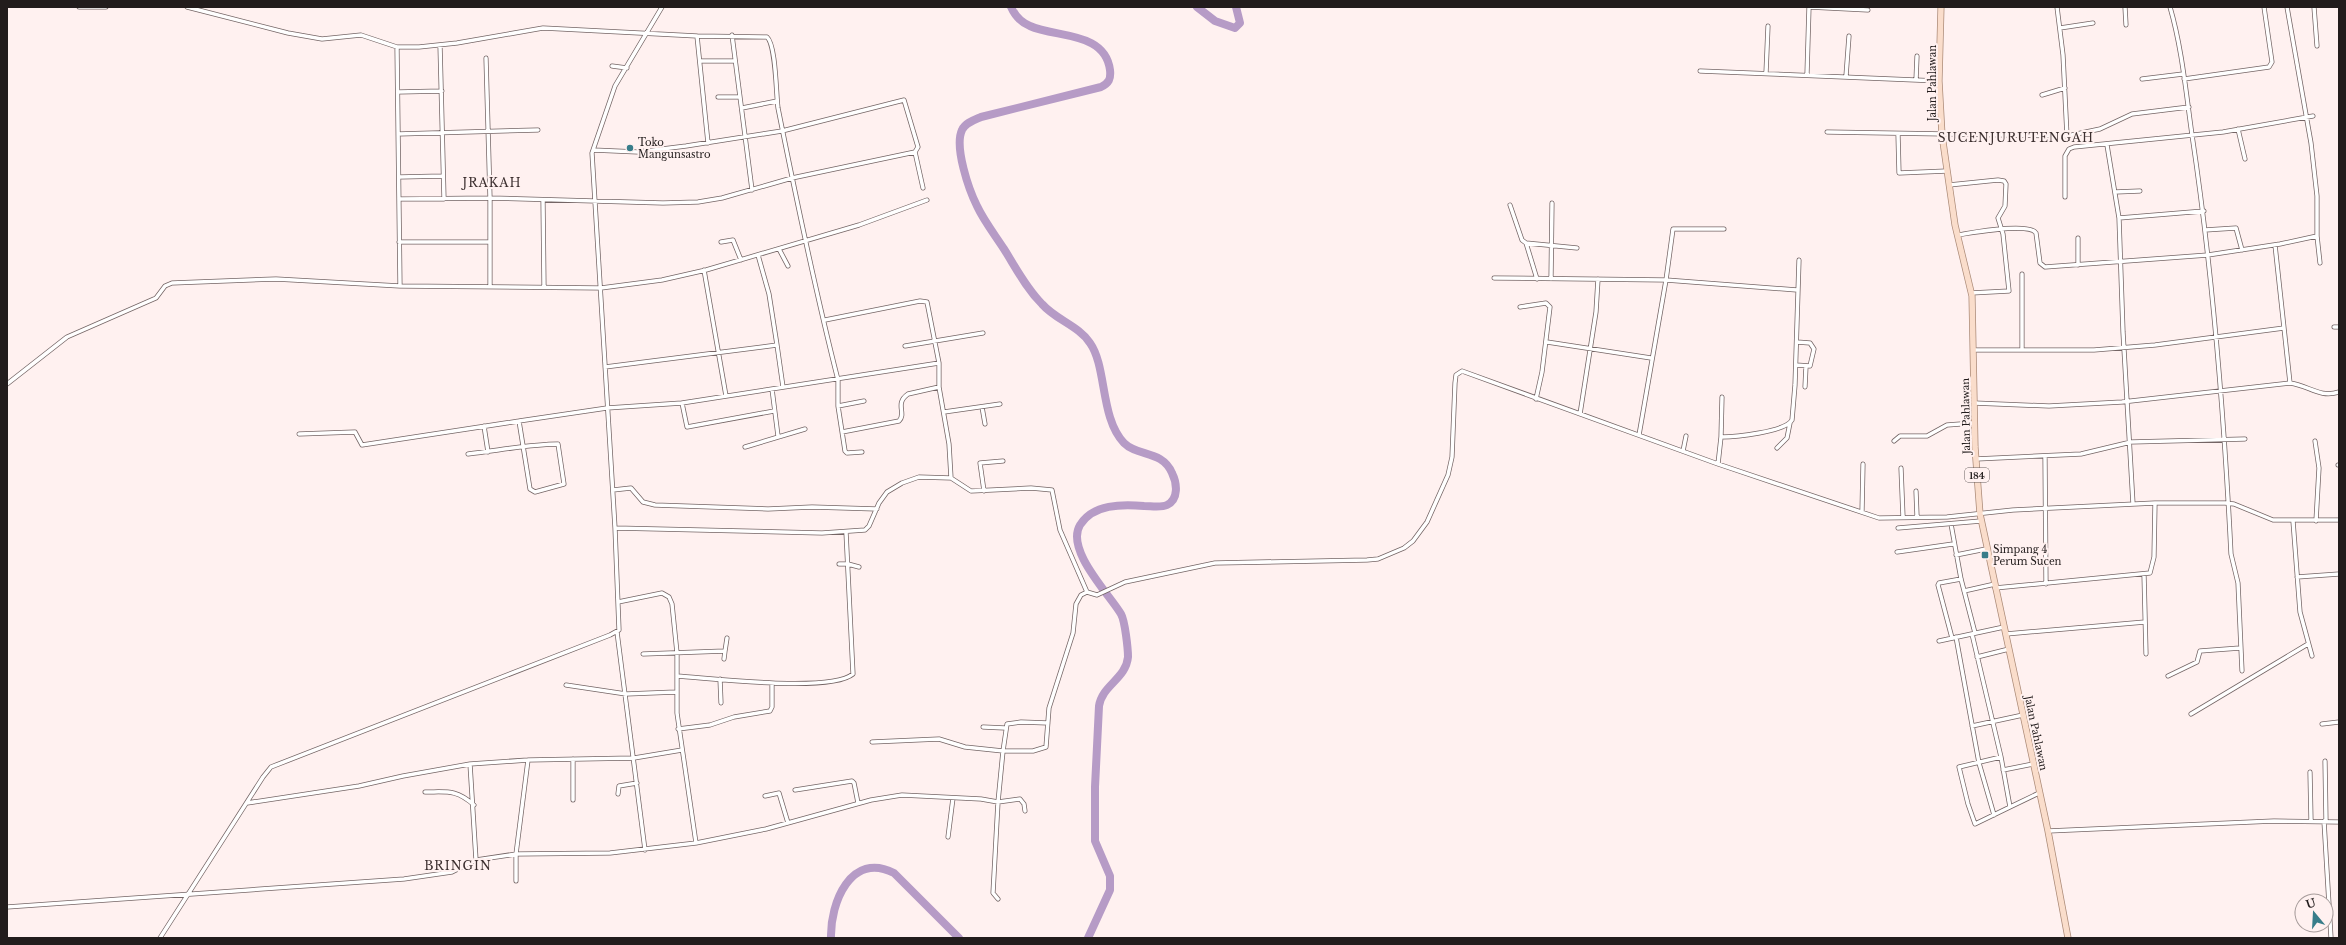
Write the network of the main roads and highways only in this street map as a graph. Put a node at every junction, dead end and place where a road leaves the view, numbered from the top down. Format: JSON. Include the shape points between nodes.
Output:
{"nodes":[{"id":1,"x":1941,"y":7,"type":"edge"},
{"id":2,"x":2068,"y":938,"type":"edge"}],
"edges":[{"from":1,"to":2,"type":"main road","name":"Jalan Pahlawan","number":"184","via":[[1939,81],[1942,135],[1957,235],[1971,293],[1974,423],[1980,514],[2048,831]]}]}
